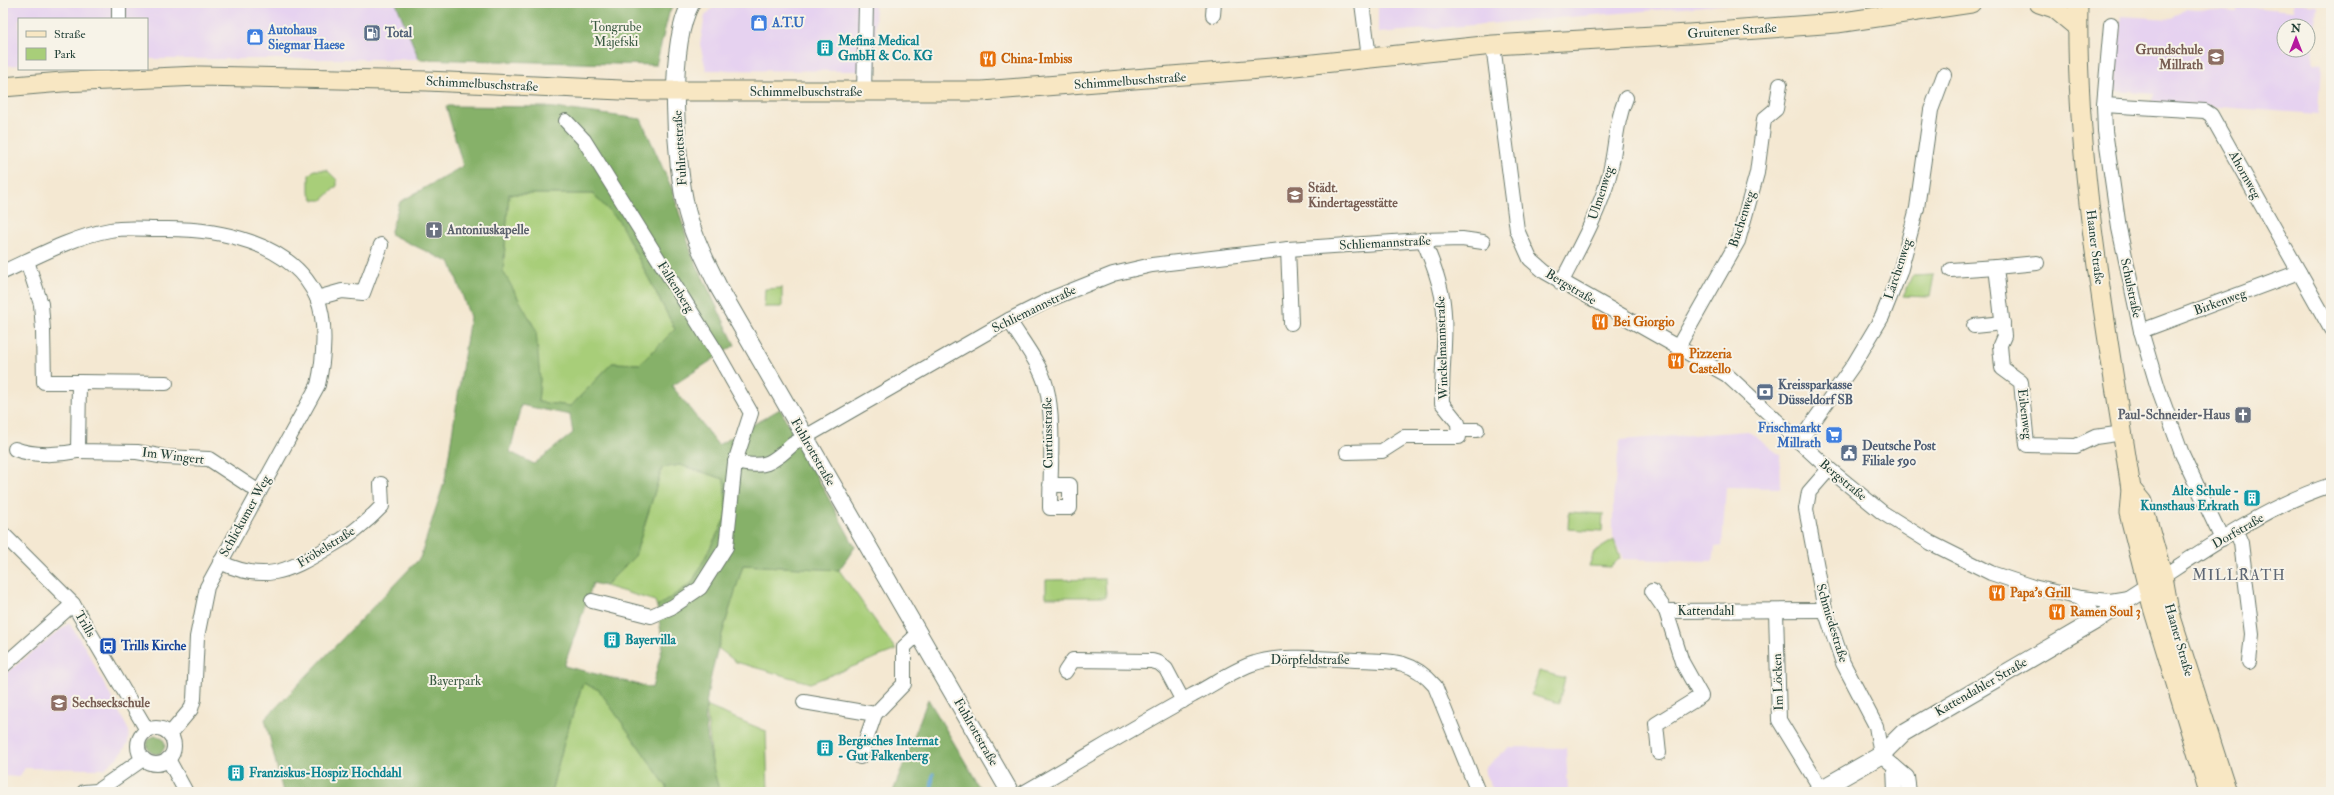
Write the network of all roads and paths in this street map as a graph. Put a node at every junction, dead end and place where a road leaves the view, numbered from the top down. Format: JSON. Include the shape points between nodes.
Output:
{"nodes":[{"id":1,"x":119,"y":3,"type":"edge"},
{"id":2,"x":691,"y":3,"type":"edge"},
{"id":3,"x":866,"y":3,"type":"edge"},
{"id":4,"x":1362,"y":3,"type":"edge"},
{"id":5,"x":1971,"y":3,"type":"edge"},
{"id":6,"x":2039,"y":3,"type":"edge"},
{"id":7,"x":2078,"y":3,"type":"edge"},
{"id":8,"x":119,"y":18,"type":"edge"},
{"id":9,"x":2111,"y":24,"type":"dead end"},
{"id":10,"x":2077,"y":27,"type":"junction"},
{"id":11,"x":1493,"y":45,"type":"junction"},
{"id":12,"x":1369,"y":58,"type":"junction"},
{"id":13,"x":118,"y":74,"type":"edge"},
{"id":14,"x":1944,"y":75,"type":"dead end"},
{"id":15,"x":1780,"y":85,"type":"dead end"},
{"id":16,"x":3,"y":87,"type":"edge"},
{"id":17,"x":676,"y":91,"type":"junction"},
{"id":18,"x":864,"y":92,"type":"junction"},
{"id":19,"x":1626,"y":98,"type":"dead end"},
{"id":20,"x":2104,"y":105,"type":"junction"},
{"id":21,"x":566,"y":122,"type":"dead end"},
{"id":22,"x":1423,"y":240,"type":"junction"},
{"id":23,"x":1482,"y":242,"type":"dead end"},
{"id":24,"x":381,"y":245,"type":"dead end"},
{"id":25,"x":1288,"y":249,"type":"junction"},
{"id":26,"x":27,"y":261,"type":"junction"},
{"id":27,"x":2038,"y":263,"type":"dead end"},
{"id":28,"x":1996,"y":267,"type":"junction"},
{"id":29,"x":1951,"y":270,"type":"dead end"},
{"id":30,"x":3,"y":272,"type":"edge"},
{"id":31,"x":2299,"y":272,"type":"junction"},
{"id":32,"x":1561,"y":283,"type":"junction"},
{"id":33,"x":317,"y":298,"type":"junction"},
{"id":34,"x":1009,"y":320,"type":"junction"},
{"id":35,"x":1291,"y":323,"type":"dead end"},
{"id":36,"x":2003,"y":323,"type":"junction"},
{"id":37,"x":1974,"y":326,"type":"dead end"},
{"id":38,"x":2331,"y":329,"type":"edge"},
{"id":39,"x":2140,"y":332,"type":"junction"},
{"id":40,"x":1678,"y":347,"type":"junction"},
{"id":41,"x":79,"y":382,"type":"junction"},
{"id":42,"x":166,"y":383,"type":"dead end"},
{"id":43,"x":1459,"y":430,"type":"junction"},
{"id":44,"x":1477,"y":430,"type":"dead end"},
{"id":45,"x":2123,"y":433,"type":"junction"},
{"id":46,"x":805,"y":437,"type":"junction"},
{"id":47,"x":1800,"y":442,"type":"junction"},
{"id":48,"x":16,"y":449,"type":"dead end"},
{"id":49,"x":78,"y":450,"type":"junction"},
{"id":50,"x":1347,"y":452,"type":"dead end"},
{"id":51,"x":735,"y":462,"type":"junction"},
{"id":52,"x":1829,"y":469,"type":"junction"},
{"id":53,"x":381,"y":484,"type":"dead end"},
{"id":54,"x":1050,"y":485,"type":"dead end"},
{"id":55,"x":2331,"y":485,"type":"edge"},
{"id":56,"x":259,"y":492,"type":"junction"},
{"id":57,"x":2236,"y":531,"type":"junction"},
{"id":58,"x":3,"y":534,"type":"edge"},
{"id":59,"x":2222,"y":539,"type":"junction"},
{"id":60,"x":220,"y":562,"type":"junction"},
{"id":61,"x":2156,"y":582,"type":"junction"},
{"id":62,"x":1652,"y":591,"type":"dead end"},
{"id":63,"x":2133,"y":597,"type":"junction"},
{"id":64,"x":2080,"y":598,"type":"junction"},
{"id":65,"x":592,"y":601,"type":"dead end"},
{"id":66,"x":73,"y":604,"type":"junction"},
{"id":67,"x":1825,"y":610,"type":"junction"},
{"id":68,"x":1666,"y":611,"type":"junction"},
{"id":69,"x":1776,"y":611,"type":"junction"},
{"id":70,"x":2095,"y":621,"type":"junction"},
{"id":71,"x":919,"y":633,"type":"junction"},
{"id":72,"x":2249,"y":662,"type":"dead end"},
{"id":73,"x":3,"y":666,"type":"edge"},
{"id":74,"x":1065,"y":672,"type":"dead end"},
{"id":75,"x":1183,"y":701,"type":"junction"},
{"id":76,"x":804,"y":702,"type":"dead end"},
{"id":77,"x":874,"y":714,"type":"junction"},
{"id":78,"x":147,"y":730,"type":"junction"},
{"id":79,"x":170,"y":734,"type":"junction"},
{"id":80,"x":1659,"y":753,"type":"dead end"},
{"id":81,"x":1881,"y":755,"type":"junction"},
{"id":82,"x":860,"y":758,"type":"dead end"},
{"id":83,"x":143,"y":759,"type":"junction"},
{"id":84,"x":168,"y":759,"type":"junction"},
{"id":85,"x":1894,"y":766,"type":"junction"},
{"id":86,"x":1818,"y":791,"type":"edge"},
{"id":87,"x":84,"y":792,"type":"edge"},
{"id":88,"x":186,"y":792,"type":"edge"},
{"id":89,"x":1010,"y":792,"type":"edge"},
{"id":90,"x":1025,"y":792,"type":"edge"},
{"id":91,"x":1478,"y":792,"type":"edge"},
{"id":92,"x":1895,"y":792,"type":"edge"},
{"id":93,"x":1909,"y":792,"type":"edge"},
{"id":94,"x":2209,"y":792,"type":"edge"},
{"id":95,"x":2227,"y":792,"type":"edge"}],
"edges":[{"from":1,"to":8,"type":"street"},
{"from":2,"to":17,"type":"street","name":"Fuhlrottstraße","via":[[680,31]]},
{"from":3,"to":18,"type":"street"},
{"from":4,"to":12,"type":"street"},
{"from":5,"to":11,"type":"main road","name":"Gruitener Straße","via":[[1836,23]]},
{"from":6,"to":10,"type":"main road","via":[[2054,8]]},
{"from":7,"to":10,"type":"main road","name":"Haaner Straße"},
{"from":9,"to":20,"type":"street","name":"Schulstraße"},
{"from":10,"to":45,"type":"main road","name":"Haaner Straße","via":[[2084,153],[2091,219]]},
{"from":11,"to":12,"type":"main road","name":"Schimmelbuschstraße"},
{"from":11,"to":32,"type":"street","name":"Bergstraße","via":[[1517,230],[1530,259]]},
{"from":12,"to":18,"type":"main road","name":"Schimmelbuschstraße","via":[[1135,81],[1013,89]]},
{"from":13,"to":16,"type":"main road","name":"Schimmelbuschstraße"},
{"from":13,"to":17,"type":"main road","name":"Schimmelbuschstraße","via":[[308,77]]},
{"from":14,"to":47,"type":"street","name":"Lärchenweg","via":[[1931,110],[1917,208],[1900,272],[1882,317],[1854,364]]},
{"from":15,"to":40,"type":"street","name":"Buchenweg","via":[[1776,109],[1764,119],[1757,173],[1738,241]]},
{"from":17,"to":18,"type":"main road","name":"Schimmelbuschstraße"},
{"from":17,"to":46,"type":"street","name":"Fuhlrottstraße","via":[[679,164],[688,214],[719,288]]},
{"from":19,"to":32,"type":"street","name":"Ulmenweg","via":[[1619,115],[1609,176],[1590,225]]},
{"from":20,"to":31,"type":"street","name":"Ahornweg","via":[[2205,111],[2211,115]]},
{"from":20,"to":39,"type":"street","name":"Schulstraße","via":[[2105,131],[2119,228]]},
{"from":21,"to":51,"type":"street","name":"Falkenberg","via":[[584,140],[717,353],[751,413]]},
{"from":22,"to":23,"type":"street","name":"Schliemannstraße","via":[[1462,239]]},
{"from":22,"to":25,"type":"street","name":"Schliemannstraße"},
{"from":22,"to":43,"type":"street","name":"Winckelmannstraße","via":[[1442,296],[1442,404],[1458,423]]},
{"from":24,"to":33,"type":"street","via":[[363,293],[342,291]]},
{"from":25,"to":34,"type":"street","name":"Schliemannstraße","via":[[1152,265],[1114,274],[1053,298]]},
{"from":25,"to":35,"type":"street"},
{"from":26,"to":30,"type":"street","name":"Schlickumer Weg"},
{"from":26,"to":33,"type":"street","name":"Schlickumer Weg","via":[[74,239],[111,229],[209,231],[243,238],[271,251],[288,262],[311,287]]},
{"from":26,"to":41,"type":"street","via":[[41,304],[44,382]]},
{"from":27,"to":28,"type":"street"},
{"from":28,"to":29,"type":"street"},
{"from":28,"to":36,"type":"street","name":"Eibenweg"},
{"from":31,"to":38,"type":"street","name":"Ahornweg"},
{"from":31,"to":39,"type":"street","name":"Birkenweg"},
{"from":32,"to":40,"type":"street","name":"Bergstraße"},
{"from":33,"to":56,"type":"street","name":"Schlickumer Weg","via":[[322,320],[321,370],[318,385]]},
{"from":34,"to":46,"type":"street","name":"Schliemannstraße"},
{"from":34,"to":54,"type":"street","name":"Curtiusstraße","via":[[1046,385],[1050,406]]},
{"from":36,"to":37,"type":"street"},
{"from":36,"to":45,"type":"street","name":"Eibenweg","via":[[2004,336],[2000,345],[2002,368],[2021,382],[2027,445],[2076,446],[2095,438]]},
{"from":39,"to":59,"type":"street","name":"Schulstraße","via":[[2182,454]]},
{"from":40,"to":47,"type":"street","name":"Bergstraße","via":[[1727,376]]},
{"from":41,"to":42,"type":"street"},
{"from":41,"to":49,"type":"street"},
{"from":43,"to":44,"type":"street"},
{"from":43,"to":50,"type":"street","via":[[1459,437],[1404,437],[1382,452]]},
{"from":45,"to":61,"type":"main road","name":"Haaner Straße","via":[[2131,489],[2129,513]]},
{"from":46,"to":51,"type":"street","via":[[773,462],[753,466]]},
{"from":46,"to":71,"type":"street","name":"Fuhlrottstraße"},
{"from":47,"to":52,"type":"street","name":"Bergstraße"},
{"from":48,"to":49,"type":"street","name":"Im Wingert","via":[[24,453],[66,453]]},
{"from":49,"to":56,"type":"street","name":"Im Wingert","via":[[137,452],[165,457],[209,459]]},
{"from":51,"to":65,"type":"street","name":"Falkenberg","via":[[726,546],[700,588],[672,607],[651,616]]},
{"from":52,"to":64,"type":"street","name":"Bergstraße","via":[[1883,513],[1951,554],[1991,573],[2033,587]]},
{"from":52,"to":67,"type":"street","name":"Schmiedestraße","via":[[1809,492],[1807,502]]},
{"from":53,"to":60,"type":"street","name":"Fröbelstraße","via":[[382,506],[373,515],[338,542],[299,565],[286,571],[253,574],[236,570]]},
{"from":55,"to":57,"type":"street","name":"Dorfstraße","via":[[2304,493]]},
{"from":56,"to":60,"type":"street","name":"Schlickumer Weg"},
{"from":57,"to":59,"type":"street","name":"Dorfstraße"},
{"from":57,"to":72,"type":"street","via":[[2241,543],[2252,634]]},
{"from":58,"to":66,"type":"street","name":"Trills"},
{"from":59,"to":61,"type":"street","name":"Dorfstraße"},
{"from":60,"to":79,"type":"street","name":"Schlickumer Weg","via":[[207,587],[200,615],[194,699],[191,709]]},
{"from":61,"to":63,"type":"street","name":"Kattendahler Straße"},
{"from":61,"to":94,"type":"main road","name":"Haaner Straße","via":[[2153,608]]},
{"from":61,"to":95,"type":"main road","name":"Haaner Straße","via":[[2171,617]]},
{"from":62,"to":68,"type":"street"},
{"from":63,"to":64,"type":"street","name":"Bergstraße","via":[[2110,601]]},
{"from":63,"to":70,"type":"street","name":"Kattendahler Straße"},
{"from":64,"to":70,"type":"street","via":[[2087,605]]},
{"from":66,"to":73,"type":"street"},
{"from":66,"to":78,"type":"street","name":"Trills"},
{"from":67,"to":69,"type":"street","name":"Kattendahl"},
{"from":67,"to":81,"type":"street","name":"Schmiedestraße","via":[[1843,663],[1876,726]]},
{"from":68,"to":69,"type":"street","name":"Kattendahl"},
{"from":68,"to":80,"type":"street","name":"Kattendahl","via":[[1682,662],[1701,696],[1656,724]]},
{"from":69,"to":86,"type":"street","name":"Im Löcken","via":[[1779,720]]},
{"from":70,"to":81,"type":"street","name":"Kattendahler Straße","via":[[1903,733]]},
{"from":71,"to":77,"type":"street","via":[[904,647],[904,684]]},
{"from":71,"to":89,"type":"street","name":"Fuhlrottstraße"},
{"from":74,"to":75,"type":"street","via":[[1073,660],[1152,661],[1166,669]]},
{"from":75,"to":90,"type":"street","name":"Dörpfeldstraße"},
{"from":75,"to":91,"type":"street","name":"Dörpfeldstraße","via":[[1245,667],[1263,661],[1394,661],[1410,665],[1435,686]]},
{"from":76,"to":77,"type":"street"},
{"from":77,"to":82,"type":"street"},
{"from":78,"to":79,"type":"street","via":[[161,728]]},
{"from":78,"to":83,"type":"street","via":[[142,734],[138,744]]},
{"from":79,"to":84,"type":"street","via":[[174,747]]},
{"from":81,"to":85,"type":"street"},
{"from":81,"to":86,"type":"street","name":"Kattendahler Straße"},
{"from":83,"to":84,"type":"street","via":[[153,764]]},
{"from":83,"to":87,"type":"street","via":[[97,791]]},
{"from":84,"to":88,"type":"street"},
{"from":85,"to":92,"type":"street"},
{"from":85,"to":93,"type":"street","via":[[1907,777]]}]}
